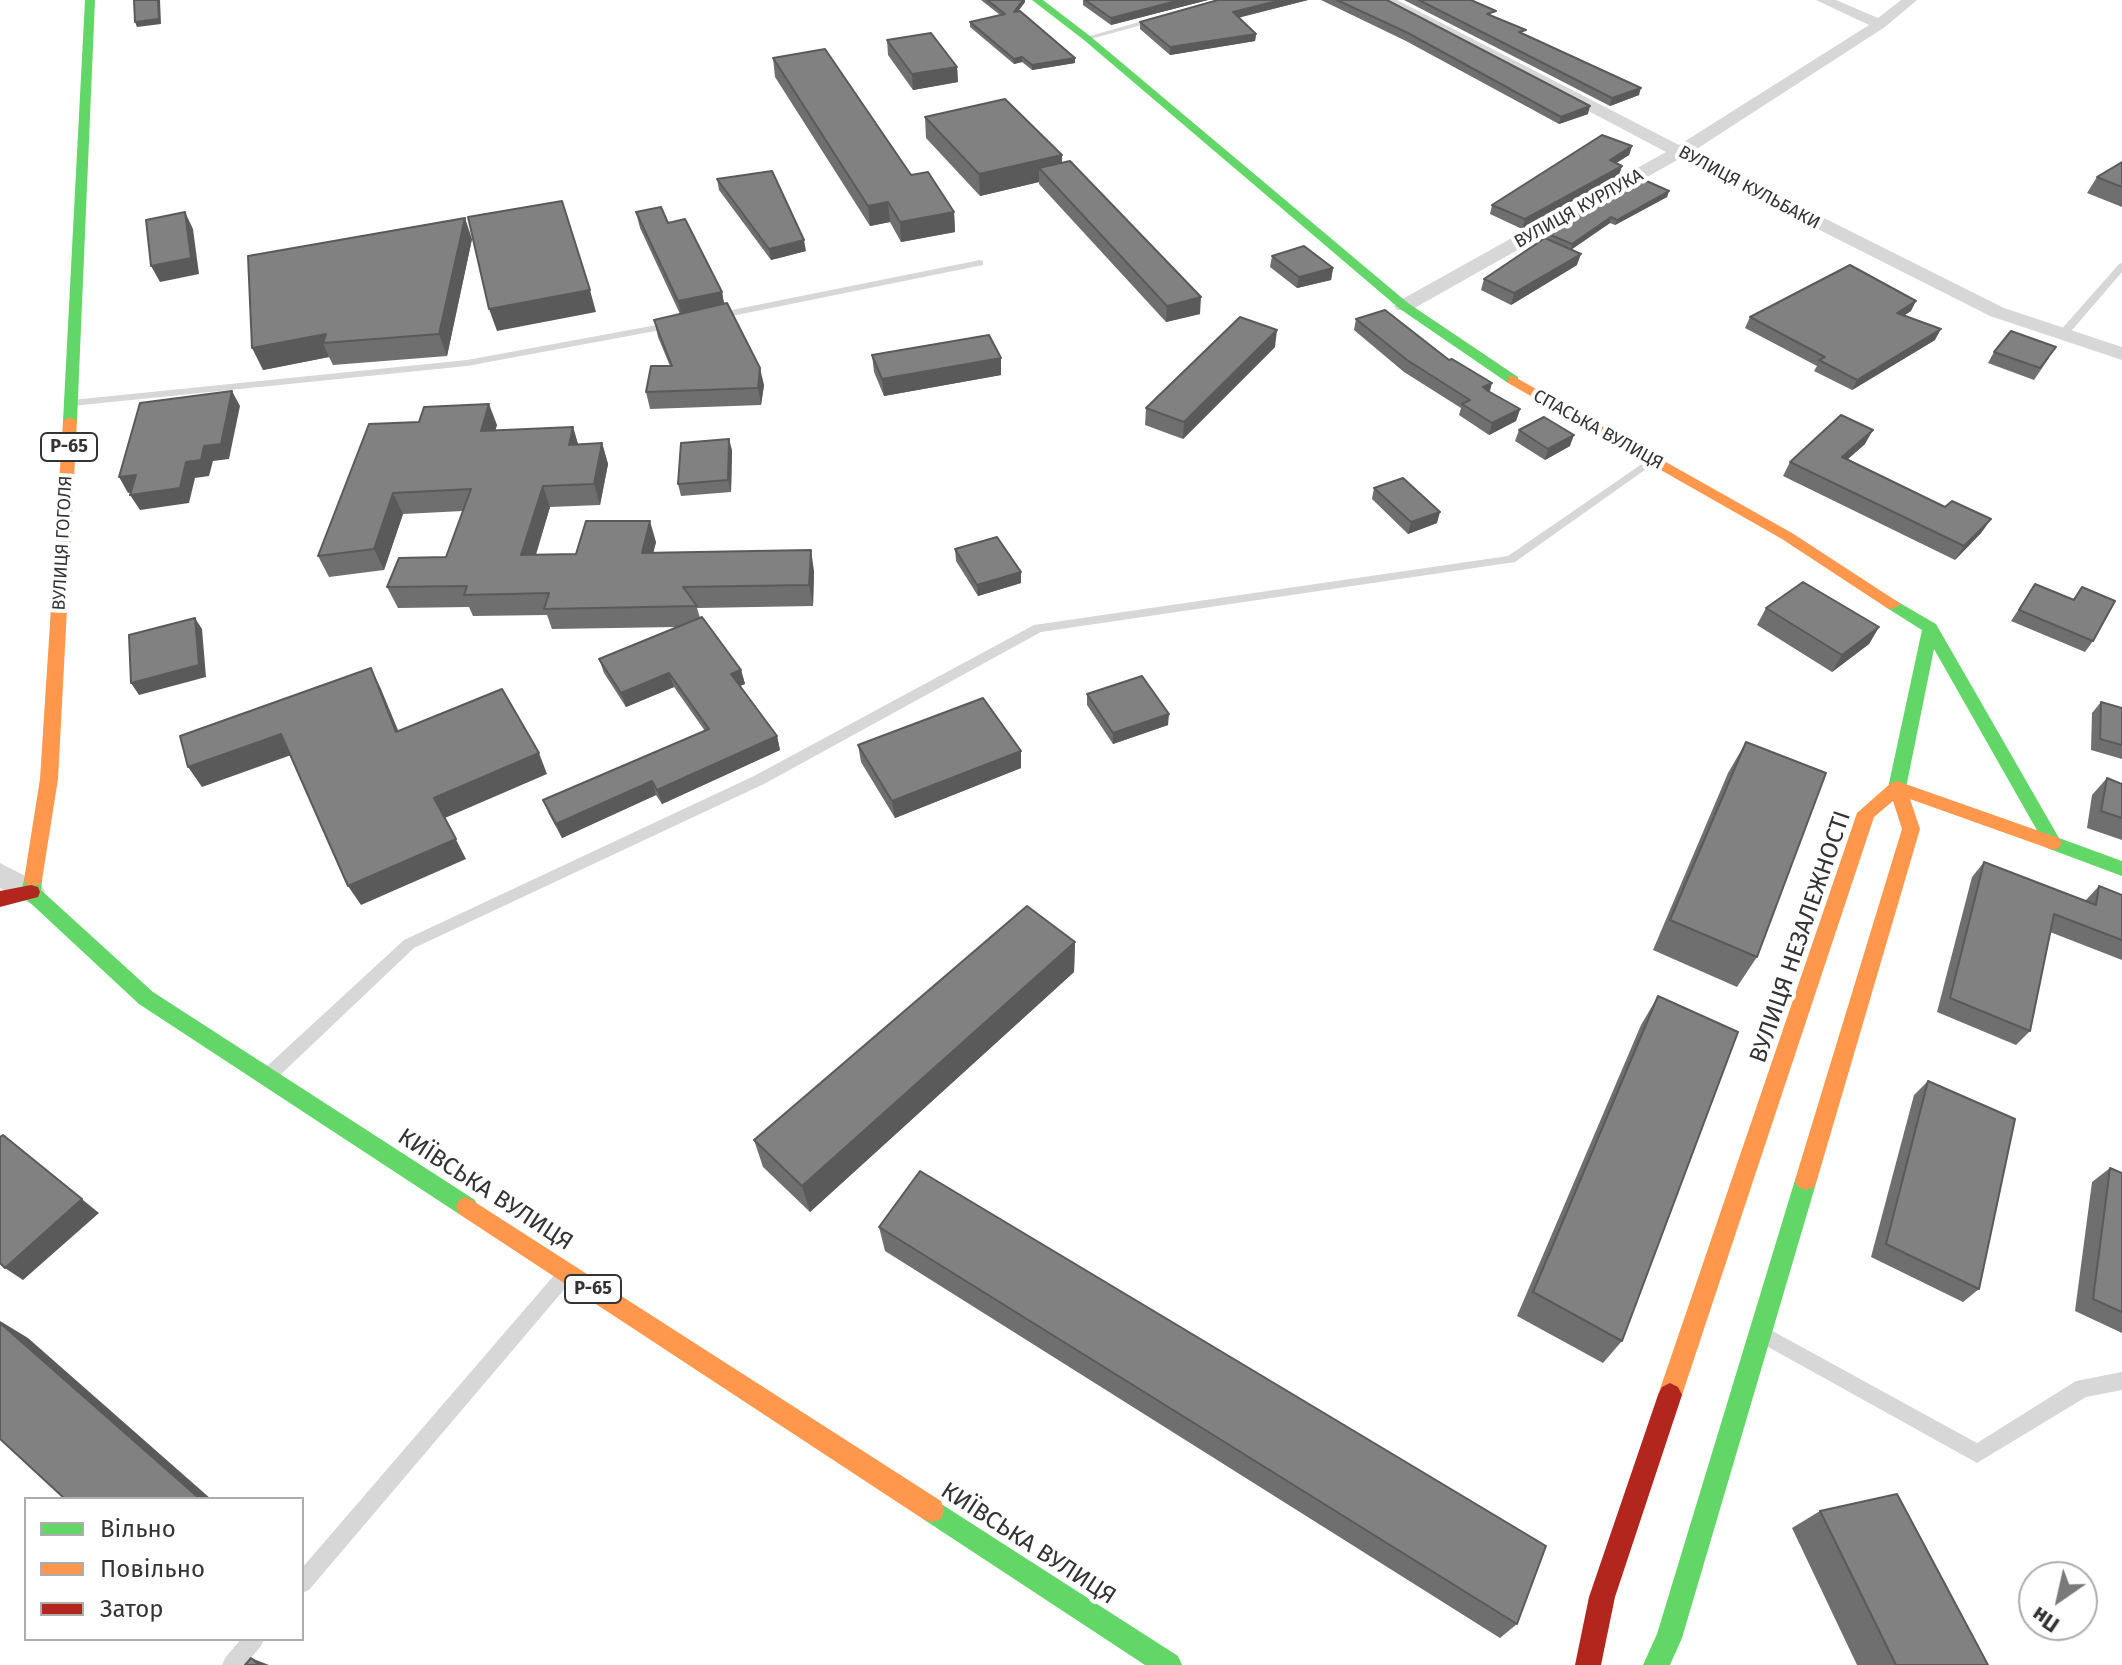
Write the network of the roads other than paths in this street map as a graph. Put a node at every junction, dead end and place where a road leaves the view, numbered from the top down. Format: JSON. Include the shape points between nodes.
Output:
{"nodes":[{"id":1,"x":90,"y":0,"type":"edge"},
{"id":2,"x":1037,"y":0,"type":"edge"},
{"id":3,"x":1386,"y":0,"type":"edge"},
{"id":4,"x":1823,"y":0,"type":"edge"},
{"id":5,"x":1910,"y":0,"type":"edge"},
{"id":6,"x":1172,"y":15,"type":"edge"},
{"id":7,"x":1880,"y":24,"type":"junction"},
{"id":8,"x":1087,"y":38,"type":"junction"},
{"id":9,"x":1681,"y":151,"type":"junction"},
{"id":10,"x":980,"y":263,"type":"dead end"},
{"id":11,"x":2122,"y":266,"type":"edge"},
{"id":12,"x":1404,"y":306,"type":"junction"},
{"id":13,"x":699,"y":320,"type":"edge"},
{"id":14,"x":684,"y":323,"type":"edge"},
{"id":15,"x":2063,"y":334,"type":"junction"},
{"id":16,"x":2122,"y":354,"type":"edge"},
{"id":17,"x":72,"y":403,"type":"junction"},
{"id":18,"x":1652,"y":460,"type":"junction"},
{"id":19,"x":1930,"y":628,"type":"junction"},
{"id":20,"x":1897,"y":788,"type":"junction"},
{"id":21,"x":2053,"y":843,"type":"junction"},
{"id":22,"x":2122,"y":869,"type":"edge"},
{"id":23,"x":0,"y":874,"type":"edge"},
{"id":24,"x":31,"y":892,"type":"junction"},
{"id":25,"x":0,"y":899,"type":"edge"},
{"id":26,"x":267,"y":1077,"type":"junction"},
{"id":27,"x":567,"y":1272,"type":"junction"},
{"id":28,"x":1760,"y":1333,"type":"junction"},
{"id":29,"x":2122,"y":1381,"type":"edge"},
{"id":30,"x":304,"y":1581,"type":"edge"},
{"id":31,"x":252,"y":1641,"type":"edge"},
{"id":32,"x":232,"y":1665,"type":"edge"},
{"id":33,"x":1169,"y":1665,"type":"edge"},
{"id":34,"x":1588,"y":1665,"type":"edge"},
{"id":35,"x":1656,"y":1665,"type":"edge"}],
"edges":[{"from":1,"to":17,"type":"street","name":"ВУЛИЦЯ ГОГОЛЯ","number":"Р-65"},
{"from":2,"to":8,"type":"street","name":"СПАСЬКА ВУЛИЦЯ"},
{"from":3,"to":9,"type":"street","name":"ВУЛИЦЯ КУЛЬБАКИ"},
{"from":4,"to":7,"type":"street"},
{"from":5,"to":7,"type":"street","name":"ВУЛИЦЯ КУРЛУКА"},
{"from":6,"to":8,"type":"lane"},
{"from":7,"to":9,"type":"street","name":"ВУЛИЦЯ КУРЛУКА"},
{"from":8,"to":12,"type":"street","name":"СПАСЬКА ВУЛИЦЯ"},
{"from":9,"to":12,"type":"street","name":"ВУЛИЦЯ КУРЛУКА"},
{"from":9,"to":15,"type":"street","name":"ВУЛИЦЯ КУЛЬБАКИ","via":[[1983,305]]},
{"from":10,"to":13,"type":"lane"},
{"from":11,"to":15,"type":"lane"},
{"from":12,"to":18,"type":"street","name":"СПАСЬКА ВУЛИЦЯ","via":[[1532,393]]},
{"from":14,"to":17,"type":"lane","via":[[467,363]]},
{"from":15,"to":16,"type":"street","name":"ВУЛИЦЯ КУЛЬБАКИ"},
{"from":17,"to":24,"type":"street","name":"ВУЛИЦЯ ГОГОЛЯ","number":"Р-65","via":[[49,779]]},
{"from":18,"to":19,"type":"street","name":"СПАСЬКА ВУЛИЦЯ","via":[[1787,536]]},
{"from":18,"to":26,"type":"lane","via":[[1511,559],[1038,628],[759,780],[409,944]]},
{"from":19,"to":20,"type":"street"},
{"from":19,"to":21,"type":"street","name":"СПАСЬКА ВУЛИЦЯ"},
{"from":20,"to":21,"type":"street"},
{"from":20,"to":28,"type":"street","via":[[1911,829]]},
{"from":20,"to":34,"type":"street","name":"ВУЛИЦЯ НЕЗАЛЕЖНОСТІ","via":[[1866,813],[1602,1597]]},
{"from":21,"to":22,"type":"street"},
{"from":23,"to":24,"type":"street"},
{"from":24,"to":25,"type":"street"},
{"from":24,"to":26,"type":"street","name":"КИЇВСЬКА ВУЛИЦЯ","number":"Р-65","via":[[146,998]]},
{"from":26,"to":27,"type":"street","name":"КИЇВСЬКА ВУЛИЦЯ","number":"Р-65"},
{"from":27,"to":30,"type":"lane"},
{"from":27,"to":33,"type":"street","name":"КИЇВСЬКА ВУЛИЦЯ","number":"Р-65"},
{"from":28,"to":29,"type":"lane","via":[[1977,1454],[2083,1388]]},
{"from":28,"to":35,"type":"street","via":[[1669,1638]]},
{"from":31,"to":32,"type":"lane"}]}
